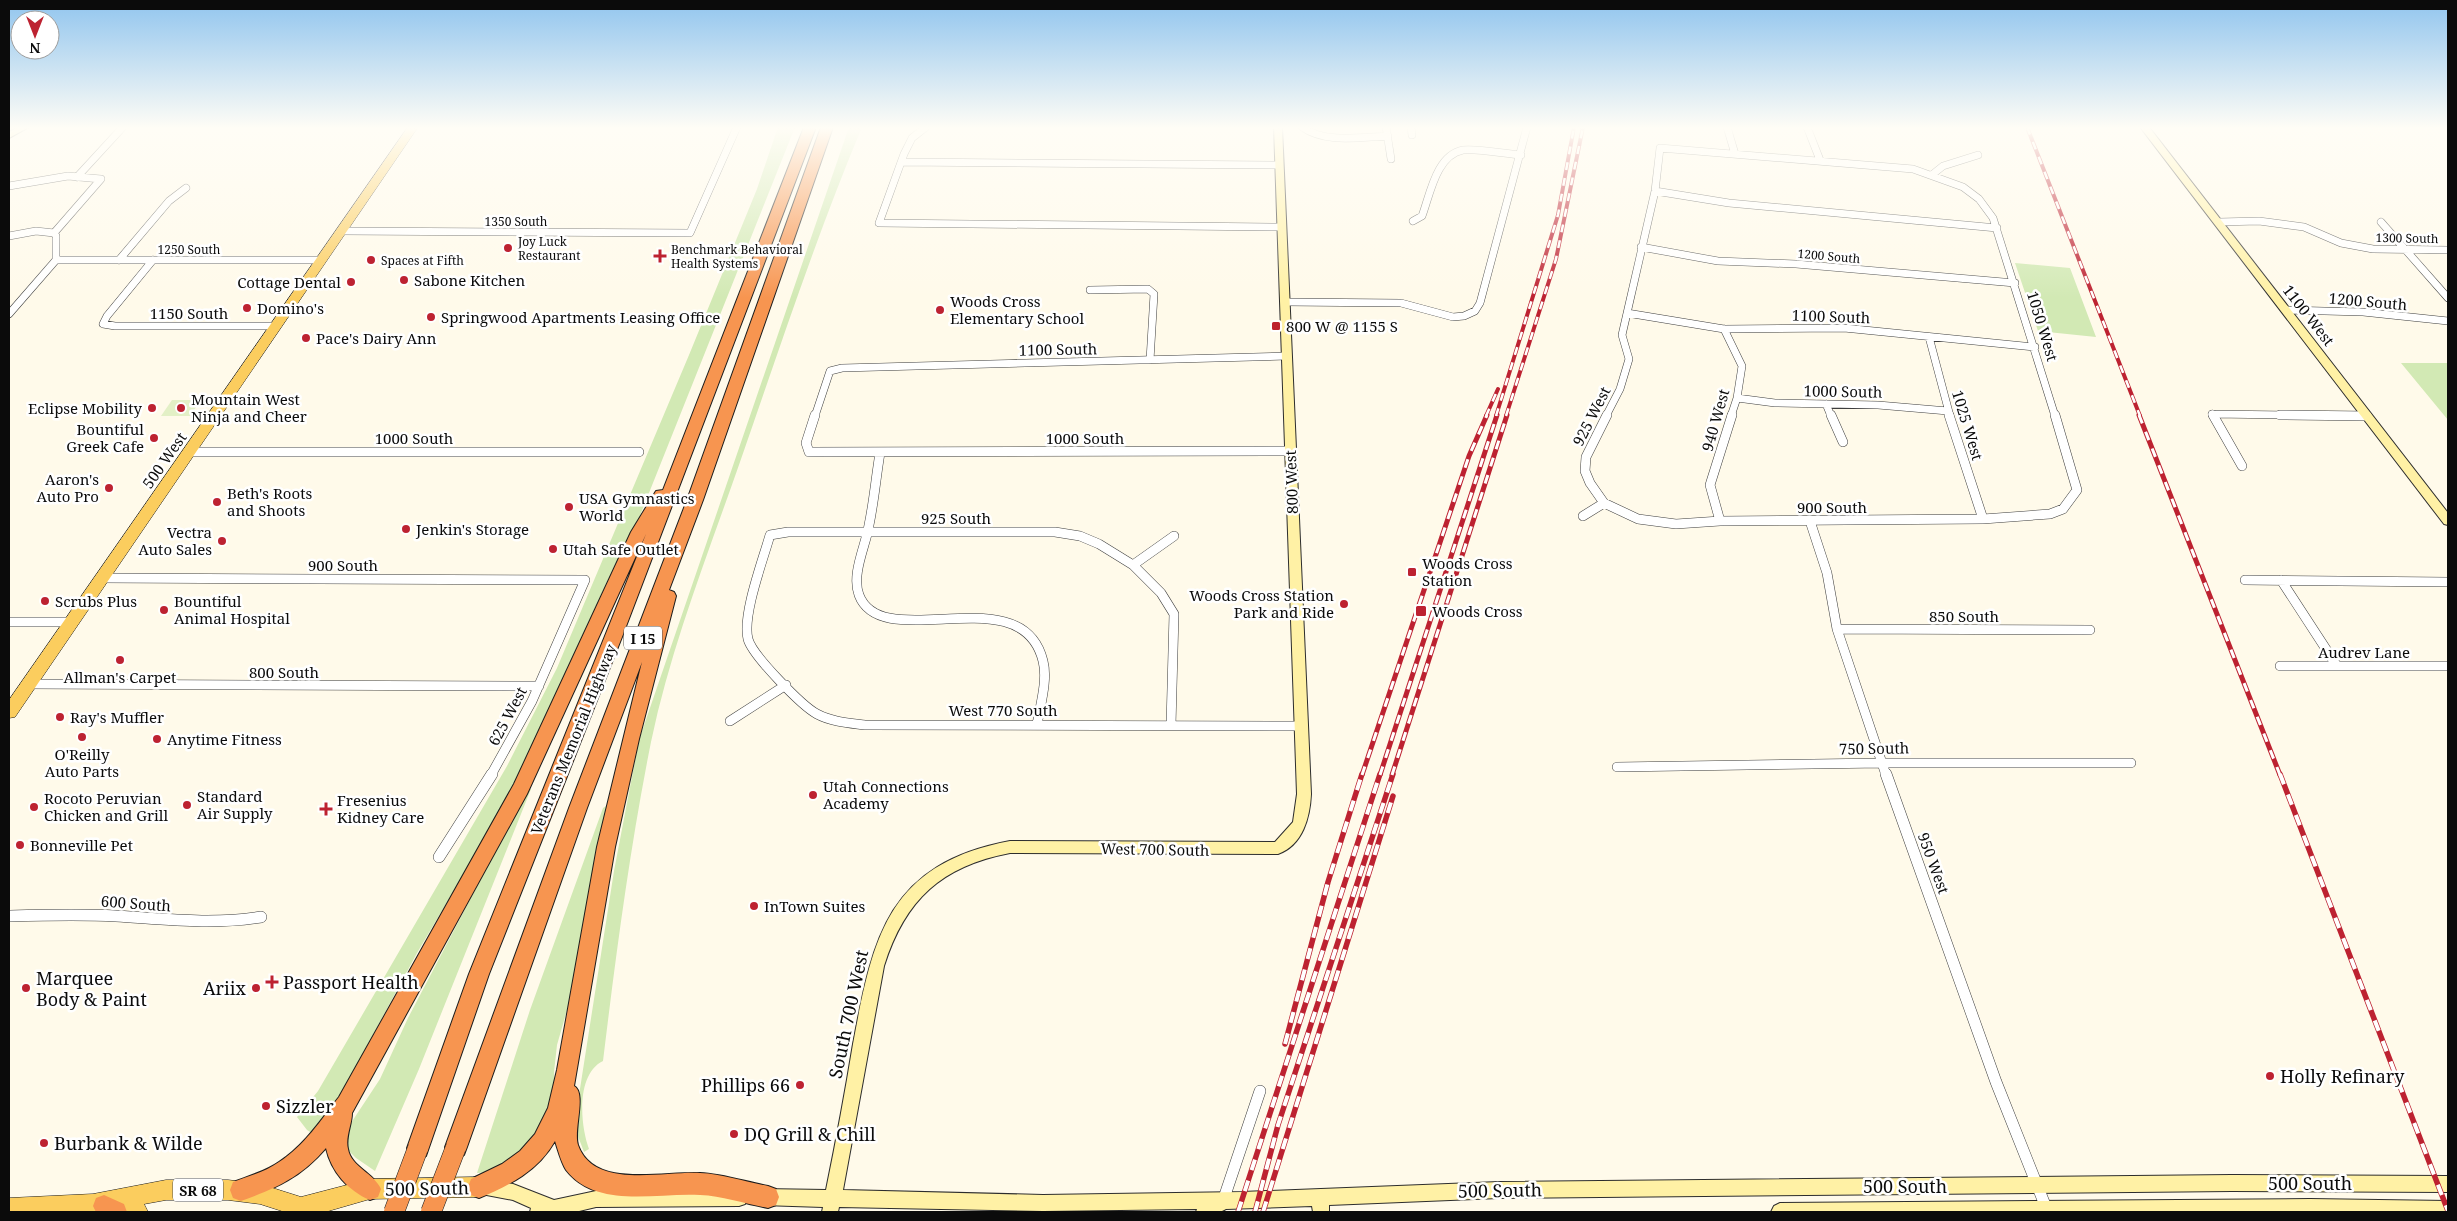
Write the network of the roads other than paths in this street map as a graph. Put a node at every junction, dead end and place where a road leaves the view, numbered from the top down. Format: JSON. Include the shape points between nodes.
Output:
{"nodes":[{"id":1,"x":97,"y":184,"type":"edge"},
{"id":2,"x":374,"y":184,"type":"edge"},
{"id":3,"x":712,"y":184,"type":"edge"},
{"id":4,"x":788,"y":184,"type":"edge"},
{"id":5,"x":807,"y":184,"type":"edge"},
{"id":6,"x":894,"y":184,"type":"edge"},
{"id":7,"x":1280,"y":184,"type":"edge"},
{"id":8,"x":1434,"y":184,"type":"edge"},
{"id":9,"x":1513,"y":184,"type":"edge"},
{"id":10,"x":1656,"y":184,"type":"edge"},
{"id":11,"x":1956,"y":184,"type":"edge"},
{"id":12,"x":2189,"y":184,"type":"edge"},
{"id":13,"x":186,"y":188,"type":"dead end"},
{"id":14,"x":1655,"y":191,"type":"junction"},
{"id":15,"x":1413,"y":221,"type":"dead end"},
{"id":16,"x":2219,"y":222,"type":"junction"},
{"id":17,"x":2381,"y":222,"type":"dead end"},
{"id":18,"x":1281,"y":227,"type":"junction"},
{"id":19,"x":1997,"y":228,"type":"junction"},
{"id":20,"x":342,"y":231,"type":"junction"},
{"id":21,"x":54,"y":233,"type":"junction"},
{"id":22,"x":9,"y":236,"type":"edge"},
{"id":23,"x":1642,"y":247,"type":"junction"},
{"id":24,"x":2407,"y":249,"type":"junction"},
{"id":25,"x":2448,"y":250,"type":"edge"},
{"id":26,"x":56,"y":260,"type":"junction"},
{"id":27,"x":119,"y":260,"type":"junction"},
{"id":28,"x":153,"y":260,"type":"junction"},
{"id":29,"x":321,"y":260,"type":"junction"},
{"id":30,"x":2015,"y":283,"type":"junction"},
{"id":31,"x":1090,"y":290,"type":"dead end"},
{"id":32,"x":2448,"y":298,"type":"edge"},
{"id":33,"x":1285,"y":302,"type":"junction"},
{"id":34,"x":1629,"y":307,"type":"junction"},
{"id":35,"x":2286,"y":310,"type":"junction"},
{"id":36,"x":9,"y":314,"type":"edge"},
{"id":37,"x":2448,"y":321,"type":"edge"},
{"id":38,"x":276,"y":326,"type":"junction"},
{"id":39,"x":1724,"y":329,"type":"junction"},
{"id":40,"x":1929,"y":337,"type":"junction"},
{"id":41,"x":2035,"y":347,"type":"junction"},
{"id":42,"x":1286,"y":356,"type":"junction"},
{"id":43,"x":1150,"y":360,"type":"junction"},
{"id":44,"x":1738,"y":398,"type":"junction"},
{"id":45,"x":1826,"y":404,"type":"junction"},
{"id":46,"x":1948,"y":410,"type":"junction"},
{"id":47,"x":2367,"y":416,"type":"junction"},
{"id":48,"x":1843,"y":442,"type":"dead end"},
{"id":49,"x":688,"y":448,"type":"junction"},
{"id":50,"x":1290,"y":451,"type":"junction"},
{"id":51,"x":189,"y":452,"type":"junction"},
{"id":52,"x":639,"y":452,"type":"dead end"},
{"id":53,"x":809,"y":452,"type":"joint"},
{"id":54,"x":880,"y":453,"type":"junction"},
{"id":55,"x":2242,"y":466,"type":"dead end"},
{"id":56,"x":695,"y":500,"type":"junction"},
{"id":57,"x":1604,"y":503,"type":"junction"},
{"id":58,"x":2063,"y":509,"type":"joint"},
{"id":59,"x":1583,"y":516,"type":"dead end"},
{"id":60,"x":1983,"y":519,"type":"junction"},
{"id":61,"x":1720,"y":520,"type":"junction"},
{"id":62,"x":1810,"y":521,"type":"junction"},
{"id":63,"x":2448,"y":521,"type":"edge"},
{"id":64,"x":868,"y":532,"type":"junction"},
{"id":65,"x":770,"y":535,"type":"joint"},
{"id":66,"x":1174,"y":536,"type":"dead end"},
{"id":67,"x":1133,"y":566,"type":"junction"},
{"id":68,"x":101,"y":578,"type":"junction"},
{"id":69,"x":585,"y":580,"type":"joint"},
{"id":70,"x":2245,"y":580,"type":"dead end"},
{"id":71,"x":2281,"y":580,"type":"junction"},
{"id":72,"x":2448,"y":582,"type":"edge"},
{"id":73,"x":9,"y":622,"type":"edge"},
{"id":74,"x":71,"y":622,"type":"junction"},
{"id":75,"x":1837,"y":629,"type":"junction"},
{"id":76,"x":2090,"y":630,"type":"dead end"},
{"id":77,"x":2280,"y":666,"type":"dead end"},
{"id":78,"x":2337,"y":666,"type":"junction"},
{"id":79,"x":2448,"y":666,"type":"edge"},
{"id":80,"x":28,"y":684,"type":"junction"},
{"id":81,"x":786,"y":685,"type":"junction"},
{"id":82,"x":539,"y":686,"type":"junction"},
{"id":83,"x":9,"y":712,"type":"edge"},
{"id":84,"x":730,"y":721,"type":"dead end"},
{"id":85,"x":1037,"y":725,"type":"junction"},
{"id":86,"x":1171,"y":725,"type":"junction"},
{"id":87,"x":1300,"y":726,"type":"junction"},
{"id":88,"x":1882,"y":763,"type":"junction"},
{"id":89,"x":2132,"y":763,"type":"dead end"},
{"id":90,"x":1617,"y":767,"type":"dead end"},
{"id":91,"x":1294,"y":834,"type":"joint"},
{"id":92,"x":1010,"y":847,"type":"joint"},
{"id":93,"x":438,"y":857,"type":"dead end"},
{"id":94,"x":9,"y":916,"type":"edge"},
{"id":95,"x":261,"y":917,"type":"dead end"},
{"id":96,"x":573,"y":1033,"type":"junction"},
{"id":97,"x":1260,"y":1091,"type":"dead end"},
{"id":98,"x":346,"y":1104,"type":"junction"},
{"id":99,"x":2448,"y":1184,"type":"edge"},
{"id":100,"x":2037,"y":1185,"type":"junction"},
{"id":101,"x":479,"y":1187,"type":"junction"},
{"id":102,"x":370,"y":1189,"type":"junction"},
{"id":103,"x":241,"y":1190,"type":"junction"},
{"id":104,"x":768,"y":1197,"type":"junction"},
{"id":105,"x":1223,"y":1201,"type":"junction"},
{"id":106,"x":1321,"y":1204,"type":"edge"},
{"id":107,"x":831,"y":1206,"type":"edge"},
{"id":108,"x":9,"y":1208,"type":"edge"},
{"id":109,"x":104,"y":1208,"type":"edge"},
{"id":110,"x":2448,"y":1209,"type":"edge"},
{"id":111,"x":2047,"y":1210,"type":"junction"},
{"id":112,"x":300,"y":1211,"type":"edge"},
{"id":113,"x":552,"y":1211,"type":"edge"},
{"id":114,"x":138,"y":1212,"type":"edge"},
{"id":115,"x":394,"y":1212,"type":"edge"},
{"id":116,"x":431,"y":1212,"type":"edge"},
{"id":117,"x":1204,"y":1212,"type":"edge"},
{"id":118,"x":1780,"y":1212,"type":"edge"}],
"edges":[{"from":1,"to":21,"type":"street"},
{"from":2,"to":20,"type":"main road","name":"500 West"},
{"from":3,"to":20,"type":"street","name":"1350 South","via":[[690,233]]},
{"from":4,"to":49,"type":"highway","name":"Veterans Memorial Highway","number":"I 15"},
{"from":5,"to":56,"type":"highway","name":"Veterans Memorial Highway","number":"I 15"},
{"from":6,"to":18,"type":"street","via":[[879,223]]},
{"from":7,"to":18,"type":"street","name":"800 West"},
{"from":8,"to":15,"type":"street","via":[[1422,216]]},
{"from":9,"to":33,"type":"street","via":[[1480,303],[1474,311],[1464,316],[1446,316],[1401,303]]},
{"from":10,"to":14,"type":"street","name":"925 West"},
{"from":11,"to":19,"type":"street","name":"1050 West","via":[[1980,199]]},
{"from":12,"to":16,"type":"street","name":"1100 West"},
{"from":13,"to":27,"type":"street","via":[[170,201]]},
{"from":14,"to":19,"type":"street","via":[[1729,203]]},
{"from":14,"to":23,"type":"street","name":"925 West"},
{"from":16,"to":24,"type":"street","name":"1300 South","via":[[2259,221],[2304,227],[2341,243],[2373,249]]},
{"from":16,"to":35,"type":"street","name":"1100 West"},
{"from":17,"to":24,"type":"street"},
{"from":18,"to":33,"type":"street","name":"800 West"},
{"from":19,"to":30,"type":"street","name":"1050 West"},
{"from":20,"to":29,"type":"main road","name":"500 West"},
{"from":21,"to":22,"type":"street","via":[[36,231]]},
{"from":21,"to":26,"type":"street"},
{"from":23,"to":30,"type":"street","name":"1200 South","via":[[1718,261],[1796,264]]},
{"from":23,"to":34,"type":"street","name":"925 West"},
{"from":24,"to":25,"type":"street","name":"1300 South"},
{"from":24,"to":32,"type":"street"},
{"from":26,"to":27,"type":"street","name":"1250 South"},
{"from":26,"to":36,"type":"street"},
{"from":27,"to":28,"type":"street","name":"1250 South"},
{"from":28,"to":29,"type":"street","name":"1250 South"},
{"from":28,"to":38,"type":"street","name":"1150 South","via":[[103,324]]},
{"from":29,"to":38,"type":"main road","name":"500 West"},
{"from":30,"to":41,"type":"street","name":"1050 West"},
{"from":31,"to":43,"type":"street","via":[[1148,289],[1154,294]]},
{"from":33,"to":42,"type":"street","name":"800 West"},
{"from":34,"to":39,"type":"street","name":"1100 South"},
{"from":34,"to":57,"type":"street","name":"925 West","via":[[1622,334],[1629,359],[1620,389],[1586,457],[1585,471]]},
{"from":35,"to":37,"type":"street","name":"1200 South","via":[[2363,312]]},
{"from":35,"to":47,"type":"street","name":"1100 West"},
{"from":38,"to":51,"type":"main road","name":"500 West"},
{"from":39,"to":40,"type":"street","name":"1100 South","via":[[1844,328]]},
{"from":39,"to":44,"type":"street","name":"940 West","via":[[1742,366]]},
{"from":40,"to":41,"type":"street","name":"1100 South"},
{"from":40,"to":46,"type":"street","name":"1025 West"},
{"from":41,"to":58,"type":"street","name":"1050 West","via":[[2077,490]]},
{"from":42,"to":43,"type":"street","name":"1100 South"},
{"from":42,"to":50,"type":"street","name":"800 West"},
{"from":43,"to":53,"type":"street","name":"1100 South","via":[[894,366],[830,371],[806,443]]},
{"from":44,"to":45,"type":"street","name":"1000 South"},
{"from":44,"to":61,"type":"street","name":"940 West","via":[[1710,485]]},
{"from":45,"to":46,"type":"street","name":"1000 South"},
{"from":45,"to":48,"type":"street"},
{"from":46,"to":60,"type":"street","name":"1025 West"},
{"from":47,"to":55,"type":"street","via":[[2212,414]]},
{"from":47,"to":63,"type":"street","name":"1100 West"},
{"from":49,"to":98,"type":"highway","via":[[640,532],[521,789]]},
{"from":49,"to":115,"type":"highway","name":"Veterans Memorial Highway","number":"I 15","bridge":true,"via":[[479,974]]},
{"from":50,"to":54,"type":"street","name":"1000 South"},
{"from":50,"to":87,"type":"street","name":"800 West"},
{"from":51,"to":52,"type":"street","name":"1000 South"},
{"from":51,"to":68,"type":"main road","name":"500 West"},
{"from":53,"to":54,"type":"street","name":"1000 South"},
{"from":54,"to":64,"type":"street"},
{"from":56,"to":96,"type":"highway","via":[[628,749],[599,882]]},
{"from":56,"to":116,"type":"highway","name":"Veterans Memorial Highway","number":"I 15","bridge":true,"via":[[578,808]]},
{"from":57,"to":59,"type":"street"},
{"from":57,"to":61,"type":"street","name":"900 South","via":[[1638,519],[1676,524]]},
{"from":58,"to":60,"type":"street","name":"900 South","via":[[2050,514]]},
{"from":60,"to":62,"type":"street","name":"900 South"},
{"from":61,"to":62,"type":"street","name":"900 South"},
{"from":62,"to":75,"type":"street","name":"950 West","via":[[1826,573]]},
{"from":64,"to":65,"type":"street","name":"925 South"},
{"from":64,"to":67,"type":"street","name":"925 South","via":[[1055,532],[1080,536],[1099,544]]},
{"from":64,"to":85,"type":"street","via":[[857,580],[859,596],[867,608],[896,619],[991,620],[1016,624],[1033,638],[1044,663]]},
{"from":65,"to":81,"type":"street","name":"West 770 South","via":[[748,622],[748,640],[757,656]]},
{"from":66,"to":67,"type":"street"},
{"from":67,"to":86,"type":"street","name":"925 South","via":[[1160,592],[1174,614]]},
{"from":68,"to":69,"type":"street","name":"900 South"},
{"from":68,"to":74,"type":"main road","name":"500 West"},
{"from":69,"to":82,"type":"street","name":"625 West"},
{"from":70,"to":71,"type":"street"},
{"from":71,"to":72,"type":"street"},
{"from":71,"to":78,"type":"street"},
{"from":73,"to":74,"type":"street"},
{"from":74,"to":80,"type":"main road","name":"500 West"},
{"from":75,"to":76,"type":"street","name":"850 South"},
{"from":75,"to":88,"type":"street","name":"950 West"},
{"from":77,"to":78,"type":"street","name":"Audrev Lane"},
{"from":78,"to":79,"type":"street","name":"Audrev Lane"},
{"from":80,"to":82,"type":"street","name":"800 South"},
{"from":80,"to":83,"type":"main road","name":"500 West"},
{"from":81,"to":84,"type":"street"},
{"from":81,"to":85,"type":"street","name":"West 770 South","via":[[810,711],[835,722],[865,725]]},
{"from":82,"to":93,"type":"street","name":"625 West","via":[[504,754]]},
{"from":85,"to":86,"type":"street","name":"West 770 South"},
{"from":86,"to":87,"type":"street","name":"West 770 South"},
{"from":87,"to":91,"type":"street","name":"800 West","via":[[1304,809],[1302,821]]},
{"from":88,"to":89,"type":"street","name":"750 South"},
{"from":88,"to":90,"type":"street","name":"750 South"},
{"from":88,"to":100,"type":"street","name":"950 West","via":[[1996,1082]]},
{"from":91,"to":92,"type":"street","name":"West 700 South","via":[[1278,848],[1257,850]]},
{"from":92,"to":107,"type":"street","name":"South 700 West","via":[[971,855],[932,877],[914,894],[887,935],[873,980]]},
{"from":94,"to":95,"type":"street","name":"600 South","via":[[97,915],[154,921]]},
{"from":96,"to":101,"type":"highway","via":[[558,1106],[538,1150],[514,1170]]},
{"from":96,"to":104,"type":"highway","via":[[566,1140],[571,1157],[587,1176],[611,1184],[701,1184]]},
{"from":97,"to":105,"type":"street"},
{"from":98,"to":102,"type":"highway","via":[[336,1133],[336,1152],[346,1168]]},
{"from":98,"to":103,"type":"highway","via":[[320,1138],[292,1166],[277,1176]]},
{"from":99,"to":100,"type":"street","name":"500 South","number":"SR 68"},
{"from":100,"to":106,"type":"street","name":"500 South","number":"SR 68","via":[[1499,1190]]},
{"from":100,"to":111,"type":"street","name":"950 West"},
{"from":101,"to":102,"type":"main road","name":"500 South","number":"SR 68"},
{"from":101,"to":113,"type":"street","name":"500 South","number":"SR 68","via":[[513,1192]]},
{"from":102,"to":112,"type":"main road","name":"500 South","number":"SR 68"},
{"from":103,"to":109,"type":"main road","name":"500 South","number":"SR 68","via":[[166,1190]]},
{"from":103,"to":112,"type":"main road","name":"500 South","number":"SR 68"},
{"from":104,"to":107,"type":"street","name":"500 South","number":"SR 68"},
{"from":104,"to":113,"type":"street","name":"500 South","number":"SR 68","via":[[596,1199]]},
{"from":105,"to":106,"type":"street","name":"500 South","number":"SR 68"},
{"from":105,"to":107,"type":"street","name":"500 South","number":"SR 68"},
{"from":105,"to":117,"type":"street"},
{"from":108,"to":109,"type":"main road","name":"500 South","number":"SR 68"},
{"from":109,"to":114,"type":"main road","name":"500 South","number":"SR 68"},
{"from":110,"to":111,"type":"street","name":"500 South"},
{"from":111,"to":118,"type":"street","name":"500 South"}]}
